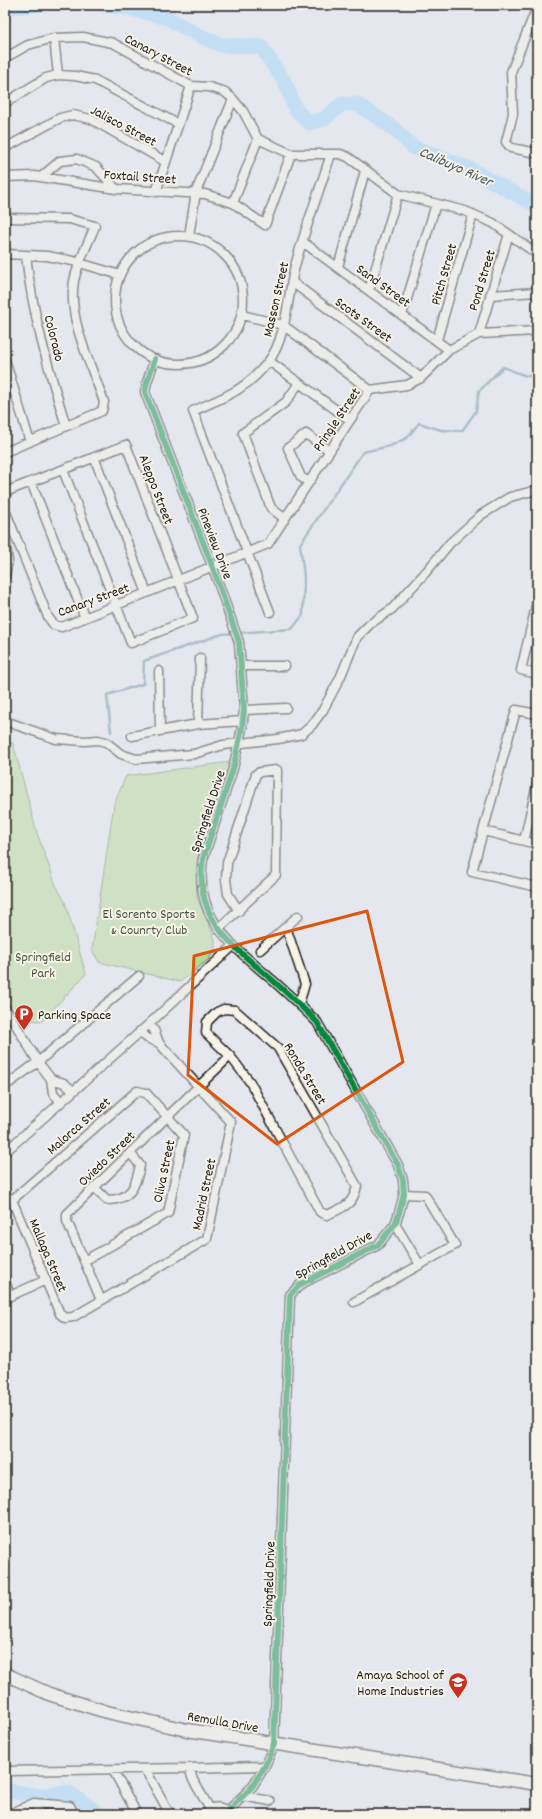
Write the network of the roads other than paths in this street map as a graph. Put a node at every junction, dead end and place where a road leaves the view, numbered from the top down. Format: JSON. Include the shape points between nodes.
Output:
{"nodes":[{"id":1,"x":537,"y":7,"type":"edge"},
{"id":2,"x":54,"y":38,"type":"junction"},
{"id":3,"x":5,"y":58,"type":"edge"},
{"id":4,"x":58,"y":75,"type":"junction"},
{"id":5,"x":191,"y":86,"type":"junction"},
{"id":6,"x":233,"y":99,"type":"junction"},
{"id":7,"x":5,"y":103,"type":"edge"},
{"id":8,"x":178,"y":124,"type":"junction"},
{"id":9,"x":258,"y":139,"type":"junction"},
{"id":10,"x":5,"y":148,"type":"edge"},
{"id":11,"x":537,"y":153,"type":"edge"},
{"id":12,"x":291,"y":154,"type":"junction"},
{"id":13,"x":331,"y":154,"type":"junction"},
{"id":14,"x":166,"y":162,"type":"junction"},
{"id":15,"x":365,"y":171,"type":"junction"},
{"id":16,"x":5,"y":177,"type":"edge"},
{"id":17,"x":41,"y":177,"type":"junction"},
{"id":18,"x":116,"y":189,"type":"junction"},
{"id":19,"x":156,"y":192,"type":"junction"},
{"id":20,"x":196,"y":192,"type":"junction"},
{"id":21,"x":398,"y":194,"type":"junction"},
{"id":22,"x":234,"y":203,"type":"junction"},
{"id":23,"x":436,"y":204,"type":"junction"},
{"id":24,"x":473,"y":214,"type":"junction"},
{"id":25,"x":5,"y":218,"type":"edge"},
{"id":26,"x":509,"y":234,"type":"junction"},
{"id":27,"x":189,"y":236,"type":"junction"},
{"id":28,"x":303,"y":242,"type":"junction"},
{"id":29,"x":5,"y":254,"type":"edge"},
{"id":30,"x":26,"y":254,"type":"junction"},
{"id":31,"x":537,"y":254,"type":"edge"},
{"id":32,"x":80,"y":262,"type":"junction"},
{"id":33,"x":338,"y":267,"type":"junction"},
{"id":34,"x":120,"y":275,"type":"junction"},
{"id":35,"x":292,"y":282,"type":"junction"},
{"id":36,"x":369,"y":290,"type":"junction"},
{"id":37,"x":537,"y":292,"type":"edge"},
{"id":38,"x":490,"y":295,"type":"junction"},
{"id":39,"x":242,"y":315,"type":"junction"},
{"id":40,"x":402,"y":315,"type":"junction"},
{"id":41,"x":282,"y":325,"type":"junction"},
{"id":42,"x":537,"y":331,"type":"edge"},
{"id":43,"x":479,"y":334,"type":"junction"},
{"id":44,"x":437,"y":340,"type":"junction"},
{"id":45,"x":450,"y":350,"type":"junction"},
{"id":46,"x":155,"y":359,"type":"junction"},
{"id":47,"x":5,"y":360,"type":"edge"},
{"id":48,"x":269,"y":361,"type":"junction"},
{"id":49,"x":421,"y":378,"type":"junction"},
{"id":50,"x":299,"y":383,"type":"junction"},
{"id":51,"x":370,"y":390,"type":"junction"},
{"id":52,"x":350,"y":420,"type":"junction"},
{"id":53,"x":66,"y":426,"type":"junction"},
{"id":54,"x":30,"y":442,"type":"junction"},
{"id":55,"x":330,"y":451,"type":"junction"},
{"id":56,"x":5,"y":452,"type":"edge"},
{"id":57,"x":94,"y":457,"type":"junction"},
{"id":58,"x":63,"y":470,"type":"junction"},
{"id":59,"x":32,"y":482,"type":"junction"},
{"id":60,"x":309,"y":482,"type":"junction"},
{"id":61,"x":537,"y":490,"type":"edge"},
{"id":62,"x":5,"y":492,"type":"edge"},
{"id":63,"x":5,"y":510,"type":"edge"},
{"id":64,"x":285,"y":519,"type":"junction"},
{"id":65,"x":5,"y":539,"type":"edge"},
{"id":66,"x":247,"y":554,"type":"junction"},
{"id":67,"x":213,"y":568,"type":"junction"},
{"id":68,"x":5,"y":576,"type":"edge"},
{"id":69,"x":179,"y":581,"type":"junction"},
{"id":70,"x":148,"y":593,"type":"junction"},
{"id":71,"x":537,"y":605,"type":"edge"},
{"id":72,"x":115,"y":606,"type":"junction"},
{"id":73,"x":270,"y":612,"type":"dead end"},
{"id":74,"x":85,"y":618,"type":"junction"},
{"id":75,"x":200,"y":658,"type":"dead end"},
{"id":76,"x":242,"y":666,"type":"junction"},
{"id":77,"x":285,"y":666,"type":"dead end"},
{"id":78,"x":159,"y":671,"type":"dead end"},
{"id":79,"x":537,"y":674,"type":"edge"},
{"id":80,"x":286,"y":708,"type":"dead end"},
{"id":81,"x":244,"y":710,"type":"junction"},
{"id":82,"x":537,"y":714,"type":"edge"},
{"id":83,"x":5,"y":721,"type":"edge"},
{"id":84,"x":243,"y":721,"type":"junction"},
{"id":85,"x":198,"y":724,"type":"junction"},
{"id":86,"x":160,"y":730,"type":"junction"},
{"id":87,"x":132,"y":736,"type":"dead end"},
{"id":88,"x":239,"y":742,"type":"junction"},
{"id":89,"x":537,"y":784,"type":"edge"},
{"id":90,"x":483,"y":831,"type":"junction"},
{"id":91,"x":524,"y":841,"type":"junction"},
{"id":92,"x":537,"y":844,"type":"edge"},
{"id":93,"x":537,"y":887,"type":"edge"},
{"id":94,"x":239,"y":911,"type":"junction"},
{"id":95,"x":298,"y":916,"type":"dead end"},
{"id":96,"x":286,"y":927,"type":"junction"},
{"id":97,"x":218,"y":929,"type":"junction"},
{"id":98,"x":233,"y":946,"type":"junction"},
{"id":99,"x":260,"y":950,"type":"dead end"},
{"id":100,"x":139,"y":976,"type":"dead end"},
{"id":101,"x":299,"y":1004,"type":"junction"},
{"id":102,"x":5,"y":1007,"type":"edge"},
{"id":103,"x":149,"y":1024,"type":"junction"},
{"id":104,"x":140,"y":1031,"type":"junction"},
{"id":105,"x":159,"y":1043,"type":"junction"},
{"id":106,"x":230,"y":1056,"type":"junction"},
{"id":107,"x":38,"y":1062,"type":"junction"},
{"id":108,"x":51,"y":1079,"type":"junction"},
{"id":109,"x":5,"y":1086,"type":"edge"},
{"id":110,"x":200,"y":1086,"type":"junction"},
{"id":111,"x":73,"y":1090,"type":"junction"},
{"id":112,"x":61,"y":1102,"type":"junction"},
{"id":113,"x":168,"y":1117,"type":"junction"},
{"id":114,"x":5,"y":1152,"type":"edge"},
{"id":115,"x":130,"y":1153,"type":"junction"},
{"id":116,"x":94,"y":1187,"type":"junction"},
{"id":117,"x":404,"y":1194,"type":"junction"},
{"id":118,"x":9,"y":1198,"type":"edge"},
{"id":119,"x":394,"y":1224,"type":"junction"},
{"id":120,"x":84,"y":1261,"type":"junction"},
{"id":121,"x":420,"y":1265,"type":"junction"},
{"id":122,"x":46,"y":1280,"type":"junction"},
{"id":123,"x":5,"y":1281,"type":"edge"},
{"id":124,"x":101,"y":1300,"type":"junction"},
{"id":125,"x":354,"y":1302,"type":"dead end"},
{"id":126,"x":65,"y":1318,"type":"joint"},
{"id":127,"x":5,"y":1674,"type":"edge"},
{"id":128,"x":274,"y":1744,"type":"junction"},
{"id":129,"x":265,"y":1766,"type":"junction"},
{"id":130,"x":189,"y":1768,"type":"junction"},
{"id":131,"x":145,"y":1769,"type":"junction"},
{"id":132,"x":113,"y":1770,"type":"junction"},
{"id":133,"x":5,"y":1771,"type":"edge"},
{"id":134,"x":537,"y":1784,"type":"edge"},
{"id":135,"x":243,"y":1796,"type":"junction"},
{"id":136,"x":270,"y":1801,"type":"dead end"},
{"id":137,"x":34,"y":1804,"type":"junction"},
{"id":138,"x":208,"y":1812,"type":"edge"},
{"id":139,"x":228,"y":1813,"type":"edge"},
{"id":140,"x":10,"y":1814,"type":"edge"},
{"id":141,"x":40,"y":1814,"type":"edge"},
{"id":142,"x":74,"y":1814,"type":"edge"},
{"id":143,"x":137,"y":1814,"type":"edge"},
{"id":144,"x":170,"y":1814,"type":"edge"}],
"edges":[{"from":1,"to":11,"type":"street","via":[[511,72],[513,114],[506,142],[510,148]]},
{"from":2,"to":3,"type":"street","name":"Canary Street","via":[[28,46]]},
{"from":2,"to":4,"type":"street"},
{"from":2,"to":5,"type":"street","name":"Canary Street","via":[[83,37],[113,44]]},
{"from":4,"to":7,"type":"street","via":[[46,78]]},
{"from":4,"to":8,"type":"street","via":[[95,80]]},
{"from":5,"to":6,"type":"street","name":"Canary Street","via":[[218,89]]},
{"from":5,"to":8,"type":"street"},
{"from":6,"to":9,"type":"street","name":"Canary Street","via":[[243,111]]},
{"from":6,"to":20,"type":"street"},
{"from":8,"to":14,"type":"street"},
{"from":9,"to":12,"type":"street"},
{"from":9,"to":22,"type":"street"},
{"from":10,"to":14,"type":"street","name":"Jalisco Street","via":[[60,118],[73,115],[91,119]]},
{"from":12,"to":13,"type":"street"},
{"from":12,"to":22,"type":"street","name":"Foxtail Street","via":[[265,225]]},
{"from":13,"to":15,"type":"street","via":[[348,157]]},
{"from":13,"to":28,"type":"street","name":"Masson Street"},
{"from":14,"to":19,"type":"street"},
{"from":15,"to":21,"type":"street"},
{"from":15,"to":33,"type":"street"},
{"from":16,"to":17,"type":"street","name":"Foxtail Street"},
{"from":17,"to":18,"type":"street","name":"Foxtail Street"},
{"from":17,"to":18,"type":"street","via":[[60,161],[77,159],[96,167]]},
{"from":18,"to":19,"type":"street","name":"Foxtail Street"},
{"from":19,"to":20,"type":"street","name":"Foxtail Street"},
{"from":20,"to":22,"type":"street","name":"Foxtail Street"},
{"from":20,"to":27,"type":"street"},
{"from":21,"to":23,"type":"street"},
{"from":21,"to":36,"type":"street"},
{"from":23,"to":24,"type":"street"},
{"from":23,"to":40,"type":"street"},
{"from":24,"to":26,"type":"street"},
{"from":24,"to":44,"type":"street","name":"Pitch Street"},
{"from":25,"to":32,"type":"street","via":[[69,219],[95,226]]},
{"from":26,"to":31,"type":"street"},
{"from":26,"to":38,"type":"street","name":"Pond Street"},
{"from":27,"to":34,"type":"street","via":[[169,236],[156,240],[133,256]]},
{"from":27,"to":39,"type":"street","via":[[206,241],[221,250],[233,264],[243,291]]},
{"from":28,"to":33,"type":"street","name":"Sand Street"},
{"from":28,"to":35,"type":"street","name":"Masson Street"},
{"from":29,"to":30,"type":"street"},
{"from":30,"to":32,"type":"street"},
{"from":30,"to":53,"type":"street","name":"Colorado","via":[[28,278],[41,342]]},
{"from":32,"to":34,"type":"street"},
{"from":32,"to":53,"type":"street","via":[[74,281],[73,302],[77,325],[104,402],[102,411]]},
{"from":33,"to":36,"type":"street","name":"Sand Street"},
{"from":34,"to":46,"type":"street","via":[[116,298],[119,321],[136,347]]},
{"from":35,"to":41,"type":"street","name":"Masson Street"},
{"from":35,"to":49,"type":"street","name":"Scots Street"},
{"from":36,"to":40,"type":"street","name":"Sand Street"},
{"from":37,"to":38,"type":"street"},
{"from":38,"to":43,"type":"street","name":"Pond Street"},
{"from":39,"to":41,"type":"street"},
{"from":39,"to":46,"type":"street","via":[[226,344],[213,354],[198,361],[182,364]]},
{"from":40,"to":44,"type":"street","name":"Sand Street"},
{"from":41,"to":48,"type":"street","name":"Masson Street","via":[[279,342]]},
{"from":41,"to":51,"type":"street"},
{"from":42,"to":43,"type":"street","name":"Pringle Street"},
{"from":43,"to":45,"type":"street","name":"Pringle Street"},
{"from":44,"to":45,"type":"street","name":"Sand Street"},
{"from":45,"to":49,"type":"street","name":"Pringle Street"},
{"from":46,"to":67,"type":"street","name":"Pineview Drive","via":[[145,392]]},
{"from":47,"to":54,"type":"street"},
{"from":48,"to":50,"type":"street"},
{"from":48,"to":66,"type":"street","name":"Masson Street","via":[[239,391],[193,411]]},
{"from":49,"to":51,"type":"street","name":"Pringle Street","via":[[407,385]]},
{"from":50,"to":52,"type":"street"},
{"from":50,"to":64,"type":"street","via":[[286,402],[243,433],[271,508]]},
{"from":51,"to":52,"type":"street","name":"Pringle Street"},
{"from":52,"to":55,"type":"street","name":"Pringle Street"},
{"from":53,"to":54,"type":"street"},
{"from":54,"to":56,"type":"street"},
{"from":55,"to":60,"type":"street","name":"Pringle Street"},
{"from":55,"to":60,"type":"street","via":[[306,434],[288,448],[301,476]]},
{"from":57,"to":58,"type":"street","name":"Aleppo Street"},
{"from":57,"to":69,"type":"street","name":"Aleppo Street","via":[[126,445]]},
{"from":57,"to":70,"type":"street"},
{"from":58,"to":59,"type":"street","name":"Aleppo Street"},
{"from":58,"to":72,"type":"street"},
{"from":59,"to":62,"type":"street","name":"Aleppo Street"},
{"from":59,"to":74,"type":"street"},
{"from":60,"to":64,"type":"street","name":"Pringle Street"},
{"from":61,"to":88,"type":"street","via":[[510,497],[481,515],[450,543],[392,609],[370,624],[357,637],[331,696],[312,725],[302,734]]},
{"from":63,"to":74,"type":"street","name":"Canary Street","via":[[50,622],[62,627]]},
{"from":64,"to":66,"type":"street","name":"Pringle Street","via":[[268,544]]},
{"from":65,"to":68,"type":"street","via":[[8,561]]},
{"from":66,"to":67,"type":"street","name":"Pringle Street"},
{"from":66,"to":73,"type":"street"},
{"from":67,"to":69,"type":"street","name":"Canary Street"},
{"from":67,"to":76,"type":"street","name":"Pineview Drive","via":[[239,642]]},
{"from":69,"to":70,"type":"street","name":"Canary Street"},
{"from":69,"to":72,"type":"street","name":"Aleppo Street","via":[[193,618],[131,643]]},
{"from":70,"to":72,"type":"street","name":"Canary Street"},
{"from":71,"to":79,"type":"street","via":[[521,670]]},
{"from":72,"to":74,"type":"street","name":"Canary Street"},
{"from":75,"to":85,"type":"street"},
{"from":76,"to":77,"type":"street"},
{"from":76,"to":81,"type":"street","name":"Pineview Drive"},
{"from":78,"to":86,"type":"street"},
{"from":80,"to":81,"type":"street"},
{"from":81,"to":84,"type":"street","name":"Pineview Drive"},
{"from":82,"to":90,"type":"street","via":[[516,710]]},
{"from":83,"to":88,"type":"street","via":[[56,739],[106,742],[121,754],[136,759],[194,754]]},
{"from":84,"to":85,"type":"street"},
{"from":84,"to":88,"type":"street","name":"Pineview Drive"},
{"from":85,"to":86,"type":"street"},
{"from":86,"to":87,"type":"street"},
{"from":88,"to":97,"type":"street","name":"Springfield Drive","via":[[202,871],[205,902]]},
{"from":89,"to":91,"type":"street"},
{"from":90,"to":91,"type":"street"},
{"from":90,"to":93,"type":"street","via":[[472,872]]},
{"from":91,"to":92,"type":"street"},
{"from":94,"to":94,"type":"street","via":[[276,875],[277,770],[256,774],[227,863],[228,894]]},
{"from":94,"to":97,"type":"street"},
{"from":95,"to":96,"type":"street"},
{"from":96,"to":99,"type":"street"},
{"from":96,"to":101,"type":"street","via":[[305,984]]},
{"from":97,"to":98,"type":"street","name":"Springfield Drive"},
{"from":98,"to":101,"type":"street","name":"Springfield Drive"},
{"from":98,"to":103,"type":"street"},
{"from":100,"to":107,"type":"street"},
{"from":101,"to":117,"type":"street","name":"Springfield Drive","via":[[317,1022],[398,1165]]},
{"from":102,"to":107,"type":"street"},
{"from":103,"to":104,"type":"street"},
{"from":103,"to":105,"type":"street","name":"Madrid Street"},
{"from":104,"to":105,"type":"street","name":"Madrid Street","via":[[146,1038]]},
{"from":104,"to":111,"type":"street"},
{"from":105,"to":110,"type":"street","name":"Madrid Street"},
{"from":106,"to":106,"type":"street","name":"Ronda Street","via":[[206,1033],[207,1022],[224,1009],[235,1010],[278,1048],[356,1186],[354,1196],[347,1206],[328,1215],[320,1212],[250,1082]]},
{"from":106,"to":110,"type":"street","name":"Oviedo Street"},
{"from":107,"to":108,"type":"street"},
{"from":107,"to":109,"type":"street"},
{"from":108,"to":111,"type":"street","via":[[64,1083]]},
{"from":108,"to":112,"type":"street","via":[[53,1093]]},
{"from":110,"to":113,"type":"street","name":"Oviedo Street"},
{"from":110,"to":124,"type":"street","name":"Madrid Street","via":[[231,1122],[207,1239]]},
{"from":111,"to":112,"type":"street"},
{"from":112,"to":114,"type":"street"},
{"from":113,"to":115,"type":"street","name":"Oviedo Street"},
{"from":113,"to":118,"type":"street","name":"Malorca Street","via":[[146,1093],[137,1091]]},
{"from":113,"to":120,"type":"street","name":"Oliva Street","via":[[184,1135],[168,1212]]},
{"from":115,"to":116,"type":"street","name":"Oviedo Street"},
{"from":115,"to":116,"type":"street","via":[[140,1165],[137,1181],[132,1190],[119,1200],[107,1200]]},
{"from":116,"to":120,"type":"street","name":"Oviedo Street","via":[[67,1214],[66,1221]]},
{"from":117,"to":119,"type":"street","name":"Springfield Drive"},
{"from":117,"to":121,"type":"street","via":[[425,1195],[455,1244]]},
{"from":118,"to":122,"type":"street","name":"Mallaga Street"},
{"from":119,"to":121,"type":"street"},
{"from":119,"to":128,"type":"street","name":"Springfield Drive","via":[[378,1245],[301,1284],[290,1295]]},
{"from":120,"to":124,"type":"street","name":"Oviedo Street"},
{"from":121,"to":125,"type":"street"},
{"from":122,"to":123,"type":"street","via":[[10,1296]]},
{"from":122,"to":126,"type":"street","name":"Mallaga Street","via":[[60,1314]]},
{"from":124,"to":126,"type":"street","name":"Madrid Street","via":[[73,1317]]},
{"from":127,"to":128,"type":"main road","name":"Remulla Drive","via":[[49,1694],[107,1712],[187,1730]]},
{"from":128,"to":129,"type":"street"},
{"from":128,"to":134,"type":"main road","name":"Remulla Drive"},
{"from":129,"to":130,"type":"street"},
{"from":129,"to":135,"type":"street"},
{"from":130,"to":131,"type":"street"},
{"from":130,"to":138,"type":"street"},
{"from":131,"to":132,"type":"street"},
{"from":131,"to":144,"type":"street"},
{"from":132,"to":133,"type":"street"},
{"from":132,"to":143,"type":"street"},
{"from":135,"to":136,"type":"street"},
{"from":135,"to":139,"type":"street"},
{"from":137,"to":140,"type":"street"},
{"from":137,"to":141,"type":"street"},
{"from":137,"to":142,"type":"street","via":[[70,1806]]},
{"from":138,"to":139,"type":"street","via":[[221,1808]]}]}
